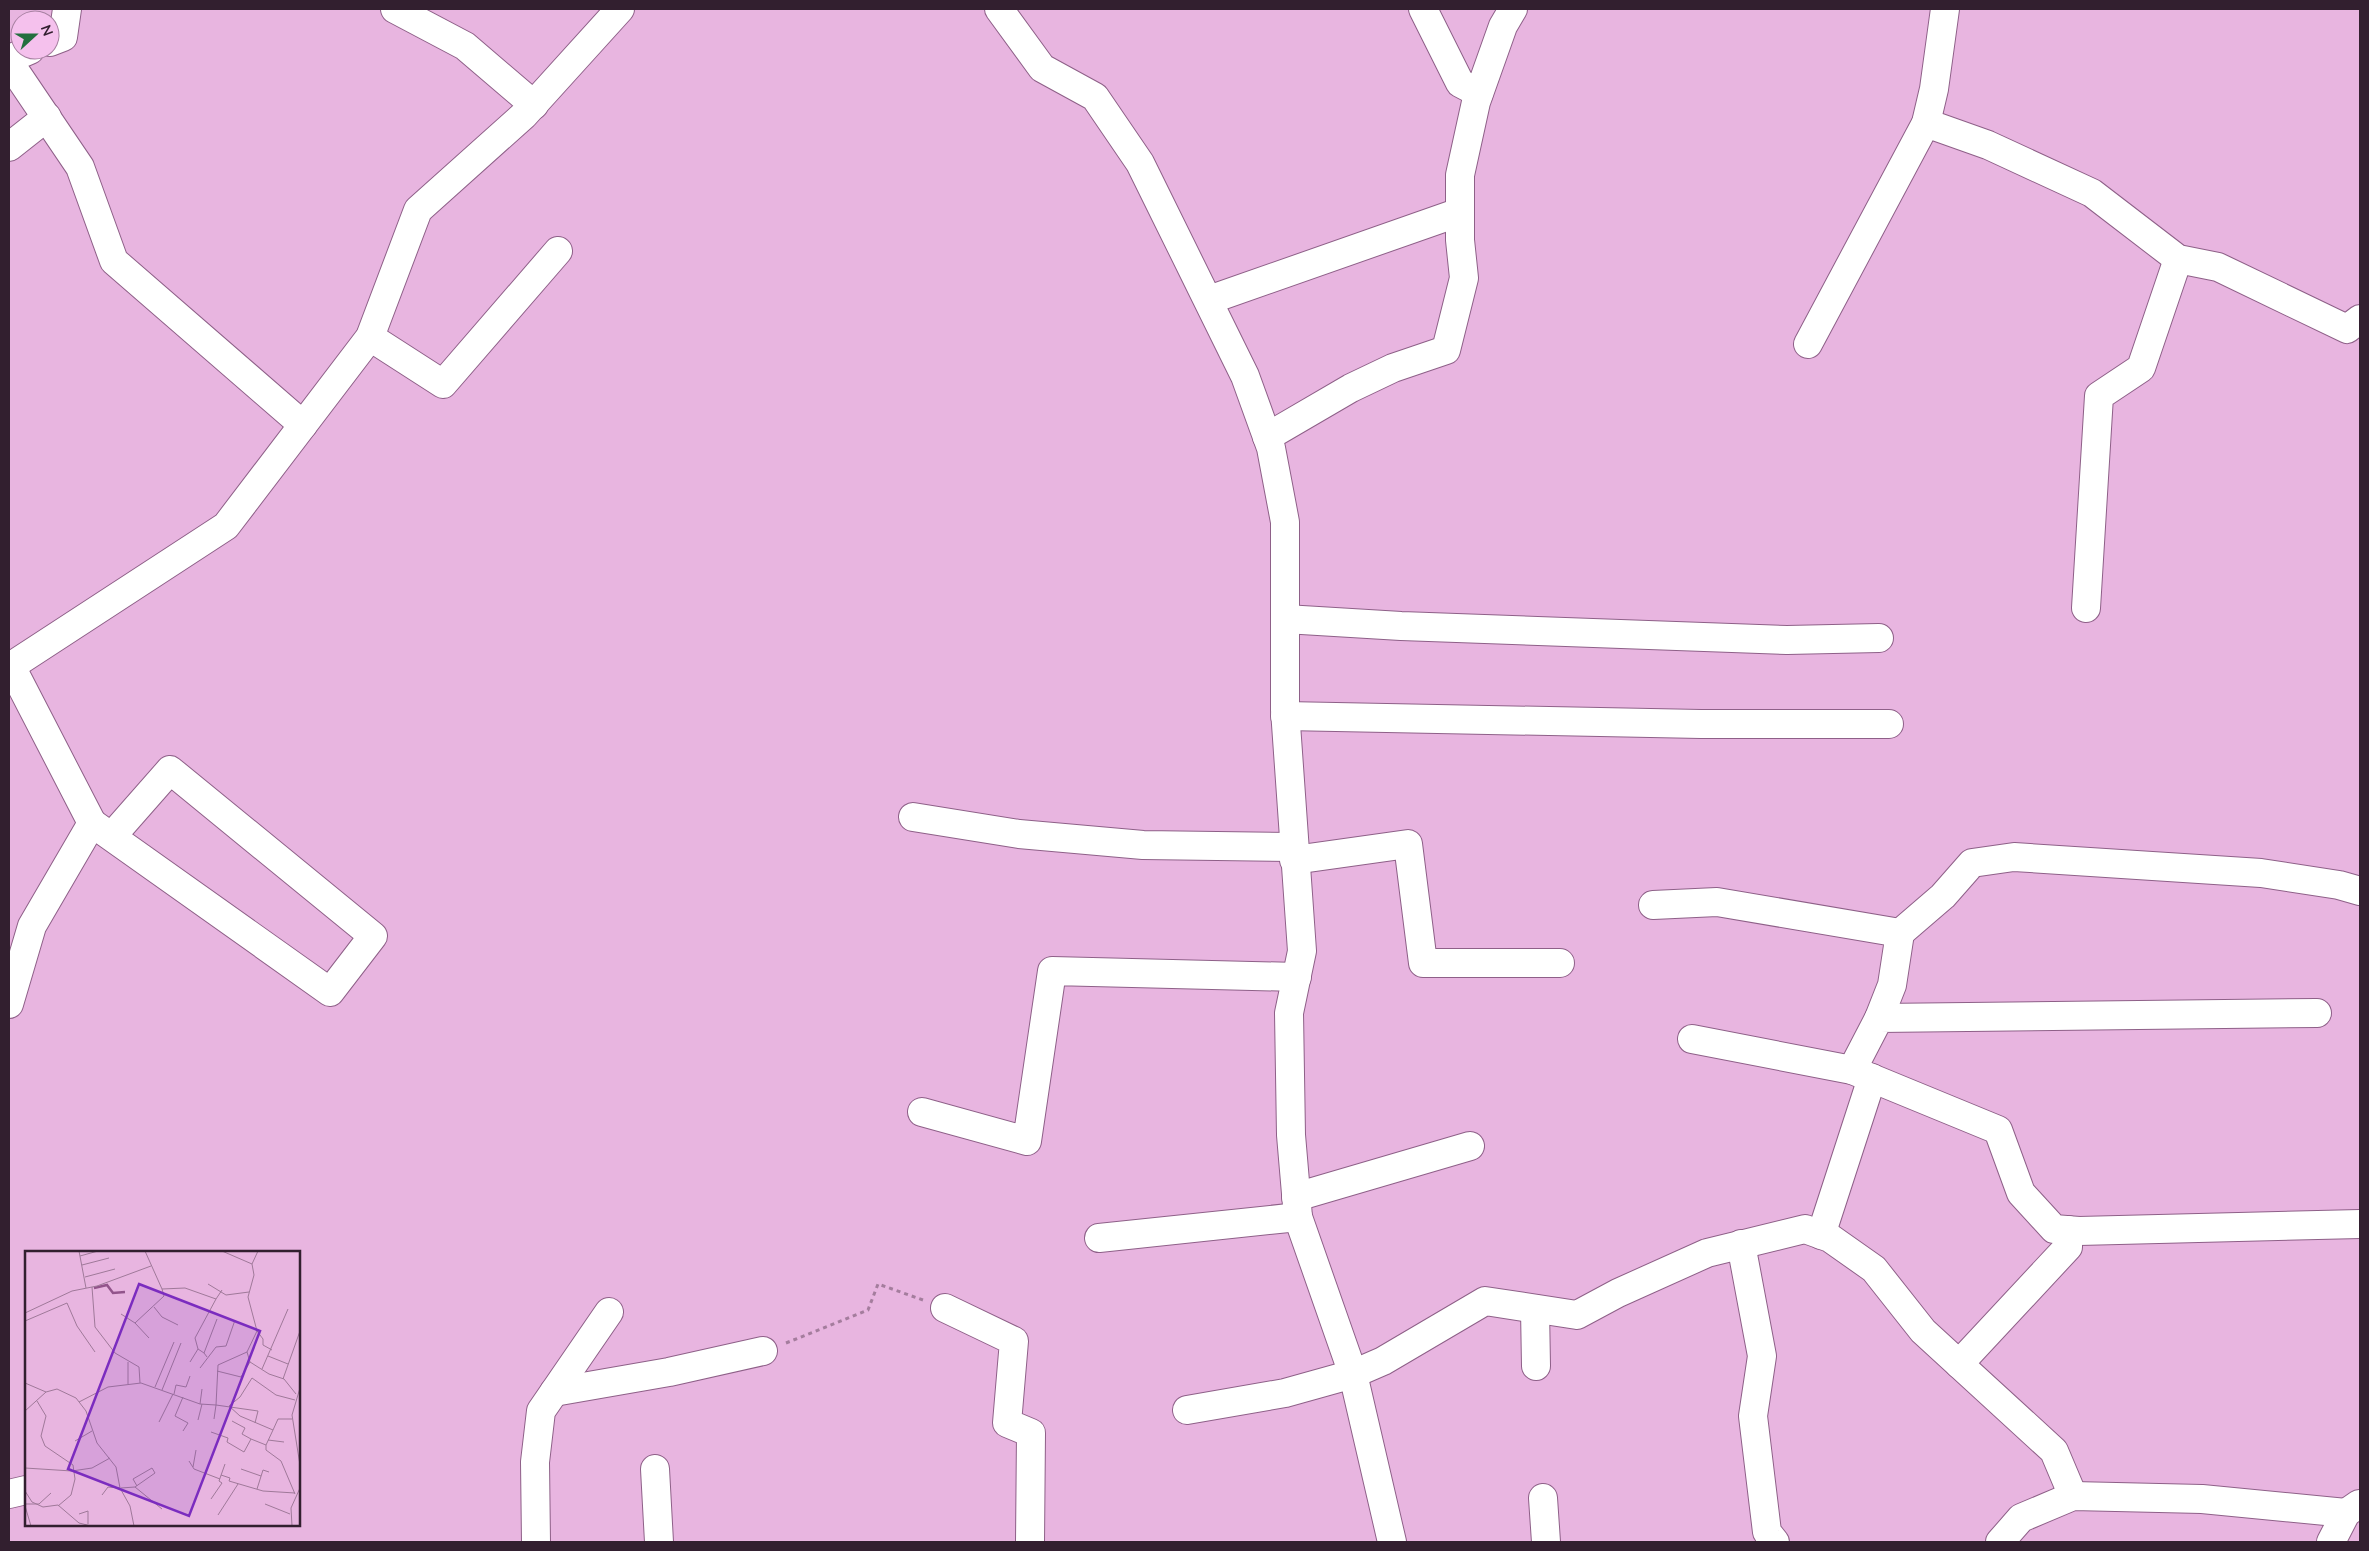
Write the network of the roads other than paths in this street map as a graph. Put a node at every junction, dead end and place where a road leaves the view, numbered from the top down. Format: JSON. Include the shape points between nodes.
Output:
{"nodes":[{"id":1,"x":67,"y":9,"type":"edge"},
{"id":2,"x":395,"y":9,"type":"edge"},
{"id":3,"x":620,"y":9,"type":"edge"},
{"id":4,"x":999,"y":9,"type":"edge"},
{"id":5,"x":1423,"y":9,"type":"edge"},
{"id":6,"x":1513,"y":9,"type":"edge"},
{"id":7,"x":1945,"y":9,"type":"edge"},
{"id":8,"x":60,"y":37,"type":"edge"},
{"id":9,"x":9,"y":60,"type":"edge"},
{"id":10,"x":1479,"y":92,"type":"junction"},
{"id":11,"x":534,"y":105,"type":"junction"},
{"id":12,"x":47,"y":118,"type":"junction"},
{"id":13,"x":1926,"y":123,"type":"junction"},
{"id":14,"x":9,"y":147,"type":"edge"},
{"id":15,"x":1460,"y":212,"type":"junction"},
{"id":16,"x":558,"y":251,"type":"dead end"},
{"id":17,"x":2178,"y":259,"type":"junction"},
{"id":18,"x":1209,"y":300,"type":"junction"},
{"id":19,"x":2360,"y":318,"type":"edge"},
{"id":20,"x":370,"y":337,"type":"junction"},
{"id":21,"x":1808,"y":344,"type":"dead end"},
{"id":22,"x":302,"y":426,"type":"junction"},
{"id":23,"x":1267,"y":437,"type":"junction"},
{"id":24,"x":2086,"y":608,"type":"dead end"},
{"id":25,"x":1285,"y":619,"type":"junction"},
{"id":26,"x":1879,"y":638,"type":"dead end"},
{"id":27,"x":12,"y":661,"type":"edge"},
{"id":28,"x":1285,"y":716,"type":"junction"},
{"id":29,"x":1889,"y":724,"type":"dead end"},
{"id":30,"x":912,"y":817,"type":"dead end"},
{"id":31,"x":102,"y":830,"type":"junction"},
{"id":32,"x":1294,"y":854,"type":"junction"},
{"id":33,"x":2360,"y":891,"type":"edge"},
{"id":34,"x":1653,"y":905,"type":"dead end"},
{"id":35,"x":1900,"y":933,"type":"junction"},
{"id":36,"x":1560,"y":963,"type":"dead end"},
{"id":37,"x":1297,"y":977,"type":"junction"},
{"id":38,"x":9,"y":1004,"type":"edge"},
{"id":39,"x":2317,"y":1013,"type":"dead end"},
{"id":40,"x":1879,"y":1018,"type":"junction"},
{"id":41,"x":1692,"y":1039,"type":"dead end"},
{"id":42,"x":1862,"y":1074,"type":"junction"},
{"id":43,"x":922,"y":1112,"type":"dead end"},
{"id":44,"x":1470,"y":1146,"type":"dead end"},
{"id":45,"x":1297,"y":1207,"type":"junction"},
{"id":46,"x":2360,"y":1224,"type":"edge"},
{"id":47,"x":2068,"y":1230,"type":"junction"},
{"id":48,"x":1821,"y":1235,"type":"junction"},
{"id":49,"x":1099,"y":1238,"type":"dead end"},
{"id":50,"x":1741,"y":1244,"type":"junction"},
{"id":51,"x":945,"y":1308,"type":"road end"},
{"id":52,"x":1534,"y":1309,"type":"junction"},
{"id":53,"x":609,"y":1312,"type":"dead end"},
{"id":54,"x":763,"y":1351,"type":"road end"},
{"id":55,"x":1959,"y":1364,"type":"junction"},
{"id":56,"x":1536,"y":1366,"type":"dead end"},
{"id":57,"x":1353,"y":1374,"type":"junction"},
{"id":58,"x":554,"y":1392,"type":"junction"},
{"id":59,"x":1187,"y":1410,"type":"dead end"},
{"id":60,"x":655,"y":1469,"type":"dead end"},
{"id":61,"x":25,"y":1490,"type":"edge"},
{"id":62,"x":9,"y":1494,"type":"edge"},
{"id":63,"x":2073,"y":1496,"type":"junction"},
{"id":64,"x":1543,"y":1498,"type":"dead end"},
{"id":65,"x":2353,"y":1508,"type":"edge"},
{"id":66,"x":1387,"y":1537,"type":"edge"},
{"id":67,"x":536,"y":1542,"type":"edge"},
{"id":68,"x":659,"y":1542,"type":"edge"},
{"id":69,"x":1030,"y":1542,"type":"edge"},
{"id":70,"x":1414,"y":1542,"type":"edge"},
{"id":71,"x":1546,"y":1542,"type":"edge"},
{"id":72,"x":1775,"y":1542,"type":"edge"},
{"id":73,"x":2000,"y":1542,"type":"edge"},
{"id":74,"x":2331,"y":1542,"type":"edge"}],
"edges":[{"from":1,"to":8,"type":"street","via":[[63,36]]},
{"from":2,"to":11,"type":"street","via":[[465,46]]},
{"from":3,"to":11,"type":"street"},
{"from":4,"to":18,"type":"street","via":[[1042,68],[1095,97],[1140,163]]},
{"from":5,"to":10,"type":"street","via":[[1460,83]]},
{"from":6,"to":10,"type":"street","via":[[1503,26]]},
{"from":7,"to":13,"type":"street"},
{"from":9,"to":12,"type":"street"},
{"from":10,"to":15,"type":"street","via":[[1460,174]]},
{"from":11,"to":20,"type":"street","via":[[418,210]]},
{"from":12,"to":14,"type":"street"},
{"from":12,"to":22,"type":"street","via":[[80,167],[114,261]]},
{"from":13,"to":17,"type":"street","via":[[1988,145],[2092,193]]},
{"from":13,"to":21,"type":"street"},
{"from":15,"to":18,"type":"street"},
{"from":15,"to":23,"type":"street","via":[[1464,278],[1446,350],[1393,368],[1359,384]]},
{"from":16,"to":20,"type":"street","via":[[443,384]]},
{"from":17,"to":19,"type":"street","via":[[2218,267],[2347,329]]},
{"from":17,"to":24,"type":"street","via":[[2141,368],[2099,396]]},
{"from":18,"to":23,"type":"street","via":[[1245,376]]},
{"from":20,"to":22,"type":"street"},
{"from":22,"to":27,"type":"street","via":[[226,526]]},
{"from":23,"to":25,"type":"street","via":[[1285,522]]},
{"from":25,"to":26,"type":"street","via":[[1767,639]]},
{"from":25,"to":28,"type":"street"},
{"from":27,"to":31,"type":"street"},
{"from":28,"to":29,"type":"street"},
{"from":28,"to":32,"type":"street"},
{"from":30,"to":32,"type":"street","via":[[1019,834]]},
{"from":31,"to":31,"type":"street","via":[[330,992],[373,936],[170,770]]},
{"from":31,"to":38,"type":"street","via":[[32,926]]},
{"from":32,"to":36,"type":"street","via":[[1408,844],[1423,963]]},
{"from":32,"to":37,"type":"street","via":[[1302,951]]},
{"from":33,"to":35,"type":"street","via":[[2261,873],[2014,857],[1972,863],[1943,896]]},
{"from":34,"to":35,"type":"street","via":[[1717,902]]},
{"from":35,"to":40,"type":"street","via":[[1892,985]]},
{"from":37,"to":43,"type":"street","via":[[1052,971],[1027,1141]]},
{"from":37,"to":45,"type":"street","via":[[1289,1012],[1291,1135]]},
{"from":39,"to":40,"type":"street"},
{"from":40,"to":42,"type":"street"},
{"from":41,"to":42,"type":"street"},
{"from":42,"to":47,"type":"street","via":[[1998,1130],[2021,1193],[2054,1229]]},
{"from":42,"to":48,"type":"street"},
{"from":44,"to":45,"type":"street"},
{"from":45,"to":49,"type":"street"},
{"from":45,"to":57,"type":"street"},
{"from":46,"to":47,"type":"street"},
{"from":47,"to":55,"type":"street","via":[[2068,1247]]},
{"from":48,"to":50,"type":"street","via":[[1805,1229]]},
{"from":48,"to":55,"type":"street","via":[[1874,1269],[1923,1331]]},
{"from":50,"to":52,"type":"street","via":[[1707,1253],[1577,1315]]},
{"from":50,"to":72,"type":"street","via":[[1762,1356],[1753,1416],[1767,1532]]},
{"from":51,"to":69,"type":"street","via":[[1014,1341],[1007,1422],[1030,1433]]},
{"from":52,"to":56,"type":"street"},
{"from":52,"to":57,"type":"street","via":[[1485,1301],[1383,1361]]},
{"from":53,"to":58,"type":"street"},
{"from":54,"to":58,"type":"street","via":[[669,1372]]},
{"from":55,"to":63,"type":"street","via":[[2054,1451]]},
{"from":57,"to":59,"type":"street","via":[[1285,1393]]},
{"from":57,"to":66,"type":"street"},
{"from":58,"to":67,"type":"street","via":[[541,1411],[535,1462]]},
{"from":60,"to":68,"type":"street"},
{"from":61,"to":62,"type":"street"},
{"from":63,"to":65,"type":"street","via":[[2202,1499]]},
{"from":63,"to":73,"type":"street","via":[[2021,1518]]},
{"from":64,"to":71,"type":"street"},
{"from":65,"to":74,"type":"street"},
{"from":66,"to":70,"type":"street"}]}
